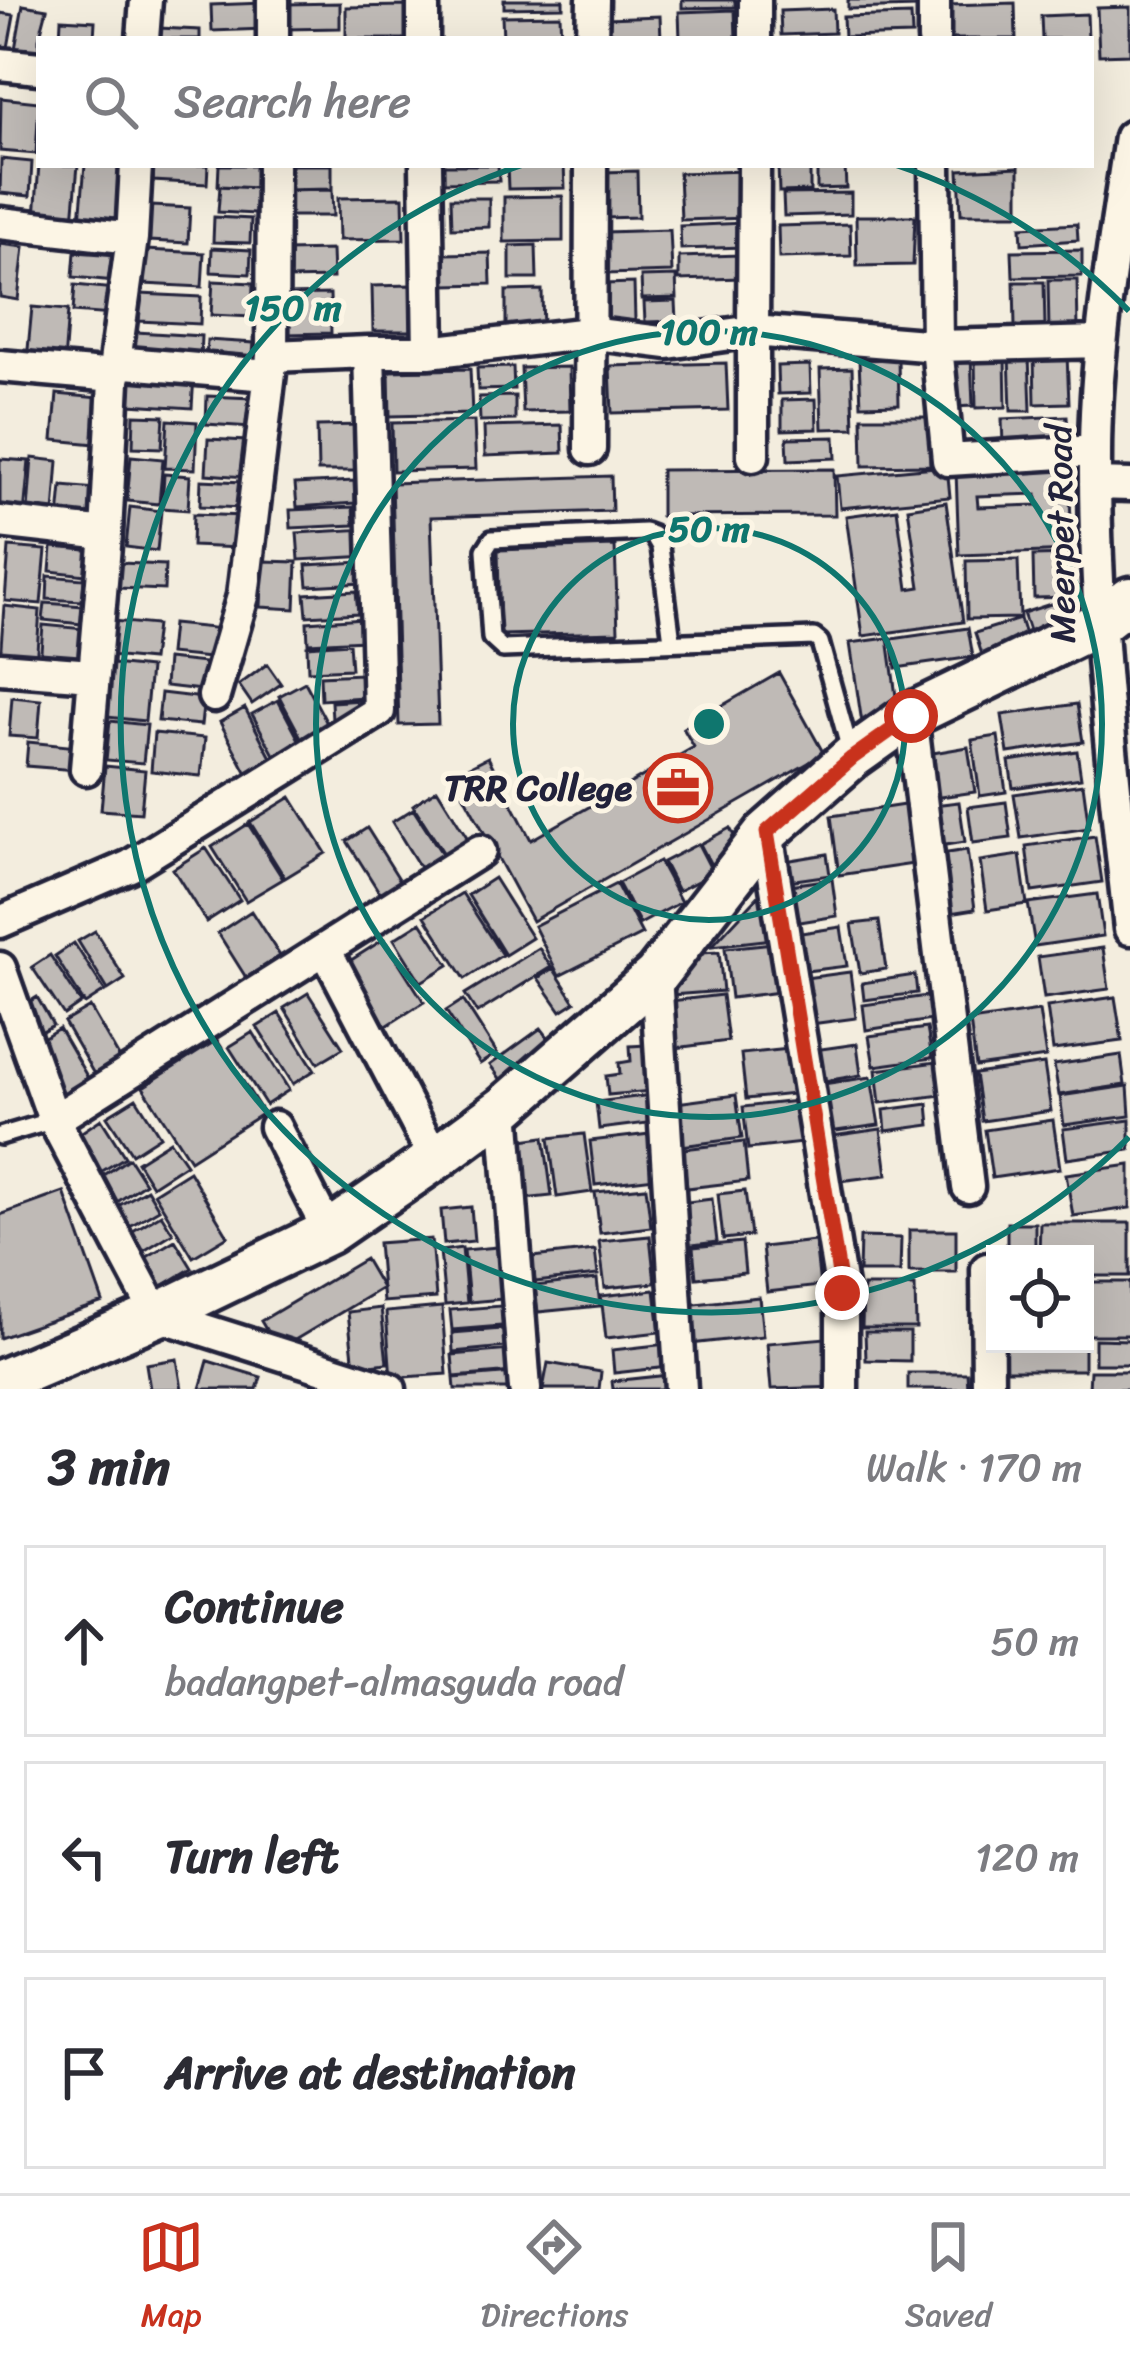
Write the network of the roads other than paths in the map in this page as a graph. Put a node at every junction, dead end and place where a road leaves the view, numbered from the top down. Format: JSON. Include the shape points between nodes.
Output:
{"nodes":[{"id":1,"x":146,"y":0,"type":"edge"},
{"id":2,"x":273,"y":0,"type":"edge"},
{"id":3,"x":422,"y":0,"type":"edge"},
{"id":4,"x":593,"y":0,"type":"edge"},
{"id":5,"x":755,"y":0,"type":"edge"},
{"id":6,"x":934,"y":0,"type":"edge"},
{"id":7,"x":143,"y":36,"type":"edge"},
{"id":8,"x":273,"y":36,"type":"edge"},
{"id":9,"x":423,"y":36,"type":"edge"},
{"id":10,"x":592,"y":36,"type":"edge"},
{"id":11,"x":755,"y":36,"type":"edge"},
{"id":12,"x":934,"y":36,"type":"edge"},
{"id":13,"x":0,"y":64,"type":"edge"},
{"id":14,"x":36,"y":68,"type":"edge"},
{"id":15,"x":1130,"y":137,"type":"edge"},
{"id":16,"x":136,"y":168,"type":"edge"},
{"id":17,"x":273,"y":168,"type":"edge"},
{"id":18,"x":425,"y":168,"type":"edge"},
{"id":19,"x":591,"y":168,"type":"edge"},
{"id":20,"x":754,"y":168,"type":"edge"},
{"id":21,"x":935,"y":168,"type":"edge"},
{"id":22,"x":0,"y":223,"type":"edge"},
{"id":23,"x":132,"y":238,"type":"junction"},
{"id":24,"x":753,"y":331,"type":"junction"},
{"id":25,"x":589,"y":332,"type":"junction"},
{"id":26,"x":1101,"y":342,"type":"junction"},
{"id":27,"x":937,"y":346,"type":"junction"},
{"id":28,"x":370,"y":352,"type":"junction"},
{"id":29,"x":429,"y":352,"type":"junction"},
{"id":30,"x":0,"y":366,"type":"edge"},
{"id":31,"x":270,"y":366,"type":"junction"},
{"id":32,"x":115,"y":369,"type":"junction"},
{"id":33,"x":590,"y":448,"type":"dead end"},
{"id":34,"x":1094,"y":451,"type":"junction"},
{"id":35,"x":753,"y":456,"type":"dead end"},
{"id":36,"x":1095,"y":484,"type":"junction"},
{"id":37,"x":1130,"y":485,"type":"edge"},
{"id":38,"x":0,"y":522,"type":"edge"},
{"id":39,"x":106,"y":534,"type":"junction"},
{"id":40,"x":1114,"y":611,"type":"edge"},
{"id":41,"x":671,"y":641,"type":"junction"},
{"id":42,"x":0,"y":668,"type":"edge"},
{"id":43,"x":92,"y":675,"type":"junction"},
{"id":44,"x":214,"y":696,"type":"dead end"},
{"id":45,"x":911,"y":716,"type":"junction"},
{"id":46,"x":852,"y":758,"type":"junction"},
{"id":47,"x":86,"y":769,"type":"dead end"},
{"id":48,"x":1122,"y":773,"type":"edge"},
{"id":49,"x":767,"y":832,"type":"junction"},
{"id":50,"x":480,"y":851,"type":"dead end"},
{"id":51,"x":0,"y":922,"type":"edge"},
{"id":52,"x":1130,"y":929,"type":"edge"},
{"id":53,"x":325,"y":949,"type":"junction"},
{"id":54,"x":0,"y":971,"type":"edge"},
{"id":55,"x":656,"y":974,"type":"junction"},
{"id":56,"x":504,"y":1108,"type":"junction"},
{"id":57,"x":54,"y":1120,"type":"junction"},
{"id":58,"x":275,"y":1126,"type":"dead end"},
{"id":59,"x":0,"y":1136,"type":"edge"},
{"id":60,"x":435,"y":1159,"type":"junction"},
{"id":61,"x":968,"y":1187,"type":"dead end"},
{"id":62,"x":329,"y":1232,"type":"junction"},
{"id":63,"x":158,"y":1315,"type":"junction"},
{"id":64,"x":988,"y":1353,"type":"edge"},
{"id":65,"x":0,"y":1382,"type":"edge"},
{"id":66,"x":390,"y":1389,"type":"edge"},
{"id":67,"x":524,"y":1389,"type":"edge"},
{"id":68,"x":681,"y":1389,"type":"edge"},
{"id":69,"x":842,"y":1389,"type":"edge"},
{"id":70,"x":988,"y":1389,"type":"edge"}],
"edges":[{"from":1,"to":7,"type":"street"},
{"from":2,"to":8,"type":"street"},
{"from":3,"to":9,"type":"street"},
{"from":4,"to":10,"type":"street"},
{"from":5,"to":11,"type":"street"},
{"from":6,"to":12,"type":"street"},
{"from":13,"to":14,"type":"street"},
{"from":15,"to":26,"type":"street","name":"Meerpet Road"},
{"from":16,"to":23,"type":"street"},
{"from":17,"to":31,"type":"street"},
{"from":18,"to":29,"type":"street"},
{"from":19,"to":25,"type":"street"},
{"from":20,"to":24,"type":"street"},
{"from":21,"to":27,"type":"street"},
{"from":22,"to":23,"type":"street"},
{"from":23,"to":32,"type":"street"},
{"from":24,"to":25,"type":"street","via":[[668,343]]},
{"from":24,"to":27,"type":"street"},
{"from":24,"to":35,"type":"street"},
{"from":25,"to":29,"type":"street"},
{"from":25,"to":33,"type":"street"},
{"from":26,"to":27,"type":"street"},
{"from":26,"to":34,"type":"street","name":"Meerpet Road"},
{"from":27,"to":34,"type":"street","via":[[948,460]]},
{"from":28,"to":29,"type":"street"},
{"from":28,"to":31,"type":"street"},
{"from":28,"to":51,"type":"street","via":[[379,710],[130,866]]},
{"from":30,"to":32,"type":"street"},
{"from":31,"to":32,"type":"street"},
{"from":31,"to":44,"type":"street","via":[[242,596]]},
{"from":32,"to":39,"type":"street"},
{"from":34,"to":36,"type":"street","name":"Meerpet Road"},
{"from":36,"to":37,"type":"street"},
{"from":36,"to":40,"type":"street","name":"Meerpet Road"},
{"from":38,"to":39,"type":"street"},
{"from":39,"to":43,"type":"street"},
{"from":40,"to":45,"type":"street"},
{"from":40,"to":48,"type":"street","name":"Meerpet Road"},
{"from":41,"to":41,"type":"lane","via":[[503,649],[491,638],[488,543],[653,535]]},
{"from":41,"to":46,"type":"lane","via":[[814,638]]},
{"from":42,"to":43,"type":"street"},
{"from":43,"to":47,"type":"street"},
{"from":45,"to":46,"type":"street"},
{"from":45,"to":61,"type":"street"},
{"from":46,"to":49,"type":"street"},
{"from":48,"to":52,"type":"street","name":"Meerpet Road"},
{"from":49,"to":55,"type":"street"},
{"from":49,"to":69,"type":"street","via":[[842,1293]]},
{"from":50,"to":53,"type":"street"},
{"from":53,"to":57,"type":"street"},
{"from":53,"to":60,"type":"street"},
{"from":54,"to":57,"type":"street"},
{"from":55,"to":56,"type":"street"},
{"from":55,"to":68,"type":"street"},
{"from":56,"to":60,"type":"street"},
{"from":56,"to":67,"type":"street"},
{"from":57,"to":59,"type":"lane"},
{"from":57,"to":63,"type":"street"},
{"from":58,"to":62,"type":"street"},
{"from":60,"to":62,"type":"street"},
{"from":62,"to":63,"type":"street"},
{"from":63,"to":65,"type":"street"},
{"from":63,"to":66,"type":"street"},
{"from":64,"to":70,"type":"street"}]}
